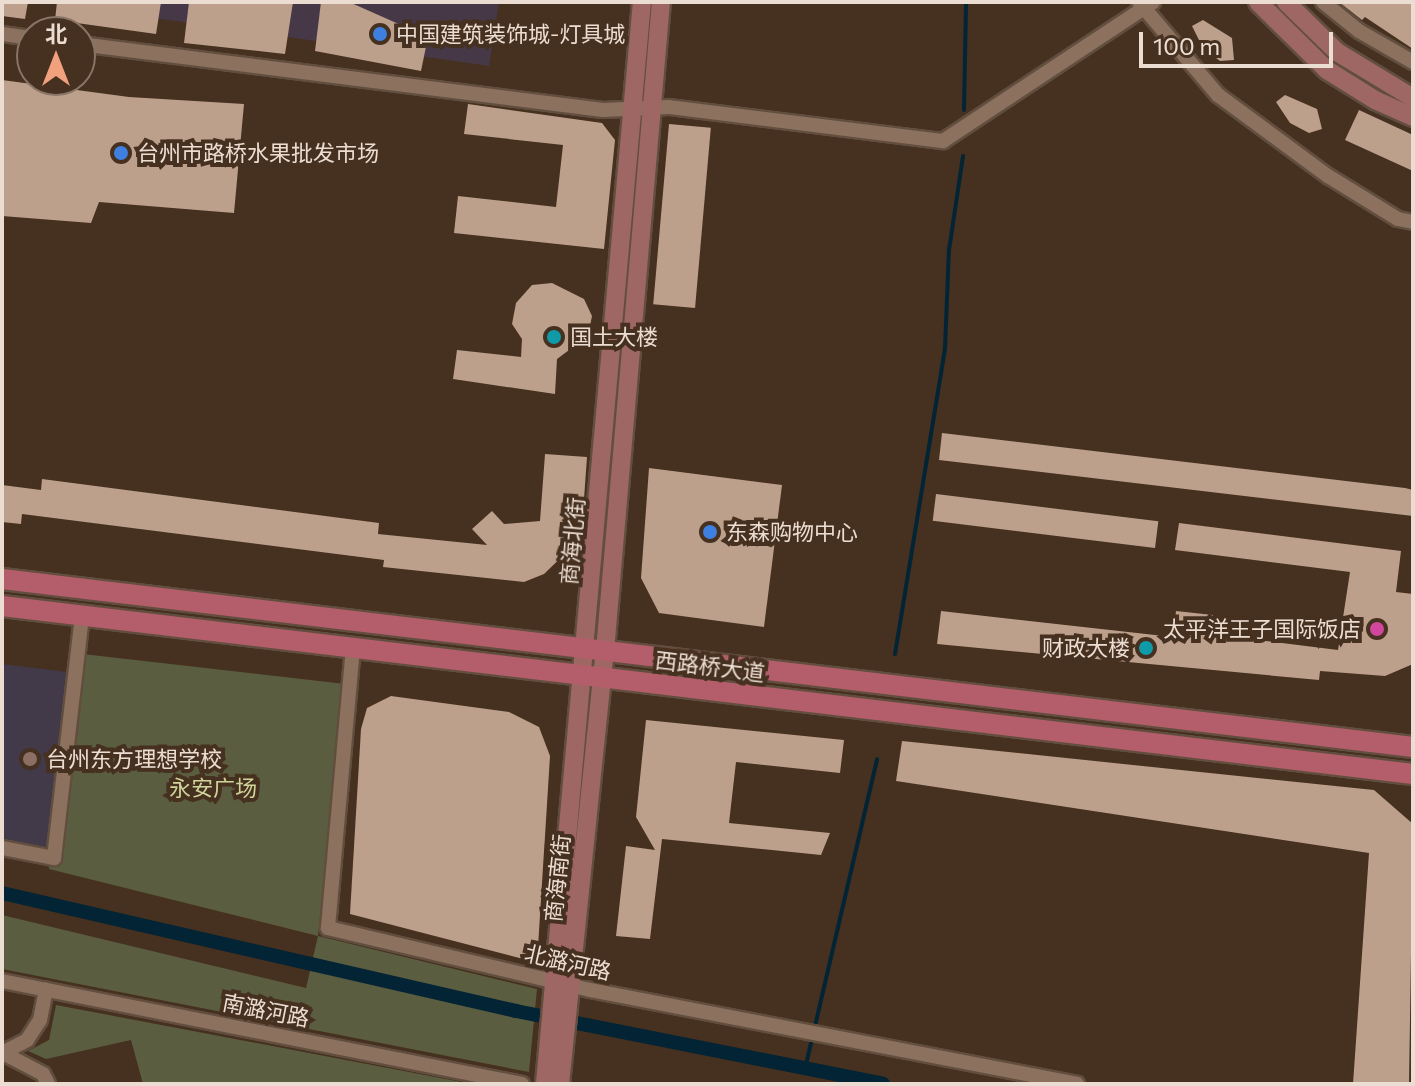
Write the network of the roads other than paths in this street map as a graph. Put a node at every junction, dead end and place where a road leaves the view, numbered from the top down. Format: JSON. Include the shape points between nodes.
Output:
{"nodes":[{"id":1,"x":642,"y":2,"type":"edge"},
{"id":2,"x":661,"y":2,"type":"edge"},
{"id":3,"x":1258,"y":2,"type":"edge"},
{"id":4,"x":1286,"y":2,"type":"edge"},
{"id":5,"x":1323,"y":2,"type":"edge"},
{"id":6,"x":1145,"y":4,"type":"edge"},
{"id":7,"x":96,"y":46,"type":"edge"},
{"id":8,"x":1413,"y":62,"type":"edge"},
{"id":9,"x":1413,"y":98,"type":"edge"},
{"id":10,"x":644,"y":108,"type":"junction"},
{"id":11,"x":1413,"y":117,"type":"edge"},
{"id":12,"x":1413,"y":222,"type":"edge"},
{"id":13,"x":2,"y":579,"type":"edge"},
{"id":14,"x":2,"y":606,"type":"edge"},
{"id":15,"x":82,"y":615,"type":"junction"},
{"id":16,"x":353,"y":647,"type":"junction"},
{"id":17,"x":596,"y":650,"type":"junction"},
{"id":18,"x":594,"y":676,"type":"junction"},
{"id":19,"x":1413,"y":747,"type":"edge"},
{"id":20,"x":1413,"y":774,"type":"edge"},
{"id":21,"x":2,"y":848,"type":"edge"},
{"id":22,"x":2,"y":981,"type":"edge"},
{"id":23,"x":563,"y":988,"type":"junction"},
{"id":24,"x":46,"y":990,"type":"junction"},
{"id":25,"x":556,"y":1047,"type":"junction"},
{"id":26,"x":2,"y":1053,"type":"edge"},
{"id":27,"x":48,"y":1084,"type":"edge"},
{"id":28,"x":522,"y":1084,"type":"edge"},
{"id":29,"x":545,"y":1084,"type":"edge"},
{"id":30,"x":560,"y":1084,"type":"edge"},
{"id":31,"x":1077,"y":1084,"type":"edge"}],
"edges":[{"from":1,"to":10,"type":"main road","name":"商海北街"},
{"from":2,"to":10,"type":"main road","name":"商海北街"},
{"from":3,"to":11,"type":"main road","via":[[1327,70]]},
{"from":4,"to":9,"type":"main road","via":[[1337,52]]},
{"from":5,"to":8,"type":"street","via":[[1359,31]]},
{"from":6,"to":10,"type":"street","via":[[943,141]]},
{"from":6,"to":12,"type":"street","via":[[1218,95],[1328,176],[1398,219]]},
{"from":7,"to":10,"type":"street","via":[[603,110]]},
{"from":10,"to":17,"type":"main road","name":"商海北街"},
{"from":13,"to":17,"type":"main road","name":"西路桥大道"},
{"from":14,"to":15,"type":"main road","name":"西路桥大道"},
{"from":15,"to":16,"type":"main road","name":"西路桥大道"},
{"from":15,"to":21,"type":"street","via":[[54,858]]},
{"from":16,"to":18,"type":"main road","name":"西路桥大道"},
{"from":16,"to":23,"type":"street","name":"北潞河路","via":[[328,928]]},
{"from":17,"to":18,"type":"main road","name":"商海北街"},
{"from":17,"to":19,"type":"main road","name":"西路桥大道"},
{"from":18,"to":20,"type":"main road","name":"西路桥大道"},
{"from":18,"to":23,"type":"main road","name":"商海北街"},
{"from":22,"to":24,"type":"street","name":"南潞河路"},
{"from":23,"to":25,"type":"main road"},
{"from":23,"to":31,"type":"street","name":"北潞河路"},
{"from":24,"to":26,"type":"street","via":[[40,1020],[27,1040]]},
{"from":24,"to":28,"type":"street","name":"南潞河路"},
{"from":25,"to":29,"type":"main road"},
{"from":25,"to":30,"type":"main road"},
{"from":26,"to":27,"type":"street","via":[[43,1074]]}]}
